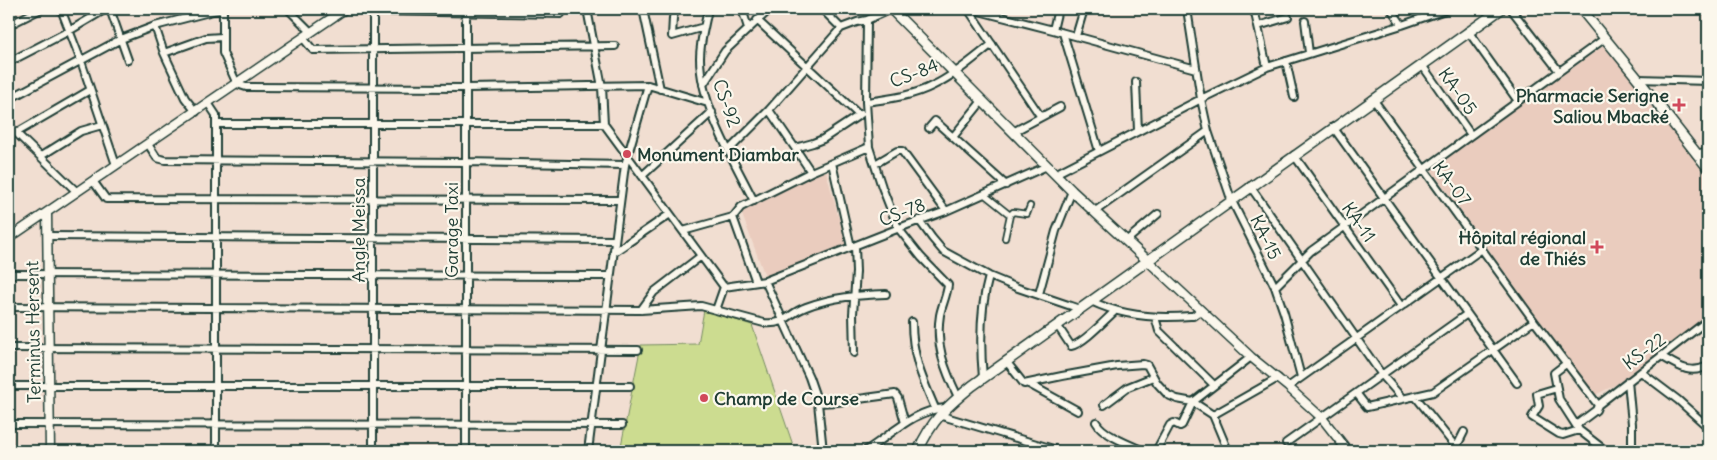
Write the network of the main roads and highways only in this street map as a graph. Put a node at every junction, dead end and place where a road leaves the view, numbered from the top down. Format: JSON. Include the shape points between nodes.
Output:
{"nodes":[{"id":1,"x":891,"y":9,"type":"edge"},
{"id":2,"x":1501,"y":9,"type":"edge"},
{"id":3,"x":1581,"y":9,"type":"edge"},
{"id":4,"x":1708,"y":168,"type":"edge"},
{"id":5,"x":1148,"y":261,"type":"junction"},
{"id":6,"x":918,"y":451,"type":"edge"}],
"edges":[{"from":1,"to":5,"type":"main road","via":[[1072,191]]},
{"from":2,"to":5,"type":"main road"},
{"from":3,"to":4,"type":"main road"},
{"from":5,"to":6,"type":"main road","via":[[940,411]]}]}
